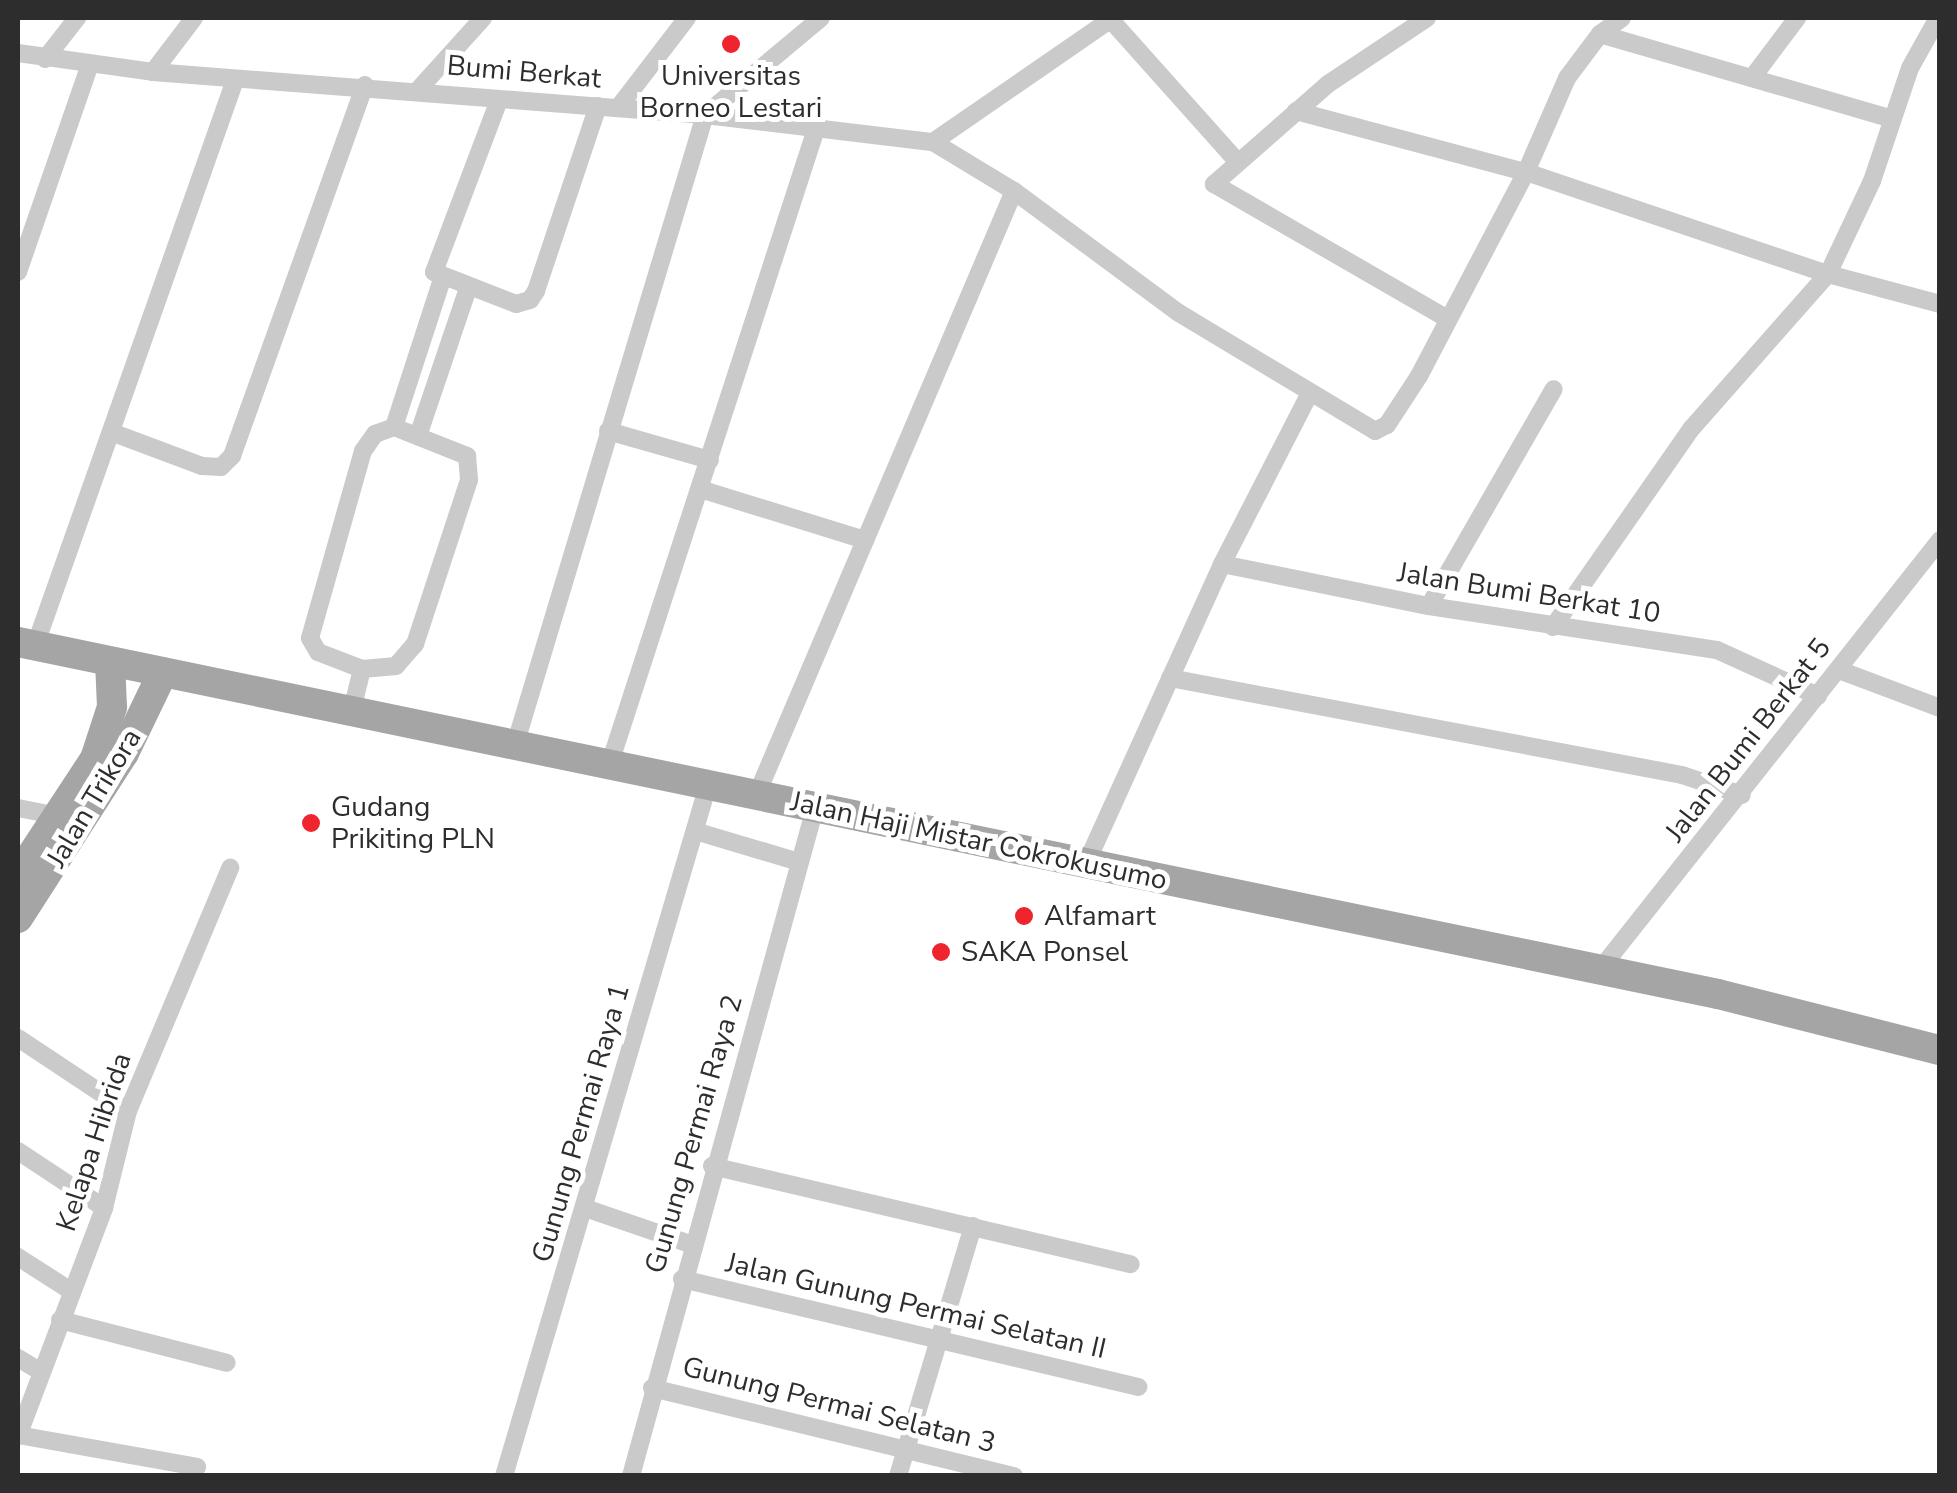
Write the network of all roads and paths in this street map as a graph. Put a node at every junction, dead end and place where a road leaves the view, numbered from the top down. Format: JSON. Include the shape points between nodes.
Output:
{"nodes":[{"id":1,"x":77,"y":18,"type":"edge"},
{"id":2,"x":194,"y":18,"type":"edge"},
{"id":3,"x":483,"y":18,"type":"edge"},
{"id":4,"x":688,"y":18,"type":"edge"},
{"id":5,"x":821,"y":18,"type":"edge"},
{"id":6,"x":1111,"y":18,"type":"edge"},
{"id":7,"x":1427,"y":18,"type":"edge"},
{"id":8,"x":1622,"y":18,"type":"edge"},
{"id":9,"x":1796,"y":18,"type":"edge"},
{"id":10,"x":1938,"y":18,"type":"edge"},
{"id":11,"x":1600,"y":34,"type":"junction"},
{"id":12,"x":18,"y":52,"type":"edge"},
{"id":13,"x":45,"y":59,"type":"junction"},
{"id":14,"x":90,"y":64,"type":"junction"},
{"id":15,"x":154,"y":72,"type":"junction"},
{"id":16,"x":1752,"y":78,"type":"junction"},
{"id":17,"x":235,"y":80,"type":"junction"},
{"id":18,"x":365,"y":85,"type":"junction"},
{"id":19,"x":418,"y":90,"type":"junction"},
{"id":20,"x":498,"y":100,"type":"junction"},
{"id":21,"x":598,"y":106,"type":"junction"},
{"id":22,"x":618,"y":108,"type":"junction"},
{"id":23,"x":1296,"y":111,"type":"junction"},
{"id":24,"x":706,"y":115,"type":"junction"},
{"id":25,"x":1890,"y":118,"type":"junction"},
{"id":26,"x":817,"y":126,"type":"junction"},
{"id":27,"x":933,"y":142,"type":"junction"},
{"id":28,"x":1236,"y":162,"type":"junction"},
{"id":29,"x":1526,"y":172,"type":"junction"},
{"id":30,"x":1014,"y":191,"type":"junction"},
{"id":31,"x":18,"y":272,"type":"edge"},
{"id":32,"x":1828,"y":274,"type":"junction"},
{"id":33,"x":442,"y":279,"type":"junction"},
{"id":34,"x":468,"y":288,"type":"junction"},
{"id":35,"x":1940,"y":304,"type":"edge"},
{"id":36,"x":1448,"y":319,"type":"junction"},
{"id":37,"x":1554,"y":389,"type":"dead end"},
{"id":38,"x":1309,"y":394,"type":"junction"},
{"id":39,"x":394,"y":427,"type":"junction"},
{"id":40,"x":608,"y":431,"type":"junction"},
{"id":41,"x":111,"y":432,"type":"junction"},
{"id":42,"x":418,"y":432,"type":"junction"},
{"id":43,"x":710,"y":460,"type":"junction"},
{"id":44,"x":700,"y":489,"type":"junction"},
{"id":45,"x":865,"y":540,"type":"junction"},
{"id":46,"x":1940,"y":540,"type":"edge"},
{"id":47,"x":1222,"y":564,"type":"junction"},
{"id":48,"x":1428,"y":606,"type":"junction"},
{"id":49,"x":1554,"y":627,"type":"junction"},
{"id":50,"x":26,"y":644,"type":"edge"},
{"id":51,"x":110,"y":662,"type":"junction"},
{"id":52,"x":362,"y":669,"type":"junction"},
{"id":53,"x":1839,"y":670,"type":"junction"},
{"id":54,"x":162,"y":674,"type":"junction"},
{"id":55,"x":1170,"y":678,"type":"junction"},
{"id":56,"x":1818,"y":696,"type":"junction"},
{"id":57,"x":1940,"y":708,"type":"edge"},
{"id":58,"x":352,"y":710,"type":"junction"},
{"id":59,"x":515,"y":745,"type":"junction"},
{"id":60,"x":610,"y":763,"type":"junction"},
{"id":61,"x":708,"y":785,"type":"junction"},
{"id":62,"x":757,"y":794,"type":"junction"},
{"id":63,"x":1742,"y":795,"type":"junction"},
{"id":64,"x":18,"y":808,"type":"edge"},
{"id":65,"x":814,"y":808,"type":"junction"},
{"id":66,"x":58,"y":816,"type":"junction"},
{"id":67,"x":694,"y":831,"type":"junction"},
{"id":68,"x":799,"y":862,"type":"junction"},
{"id":69,"x":1086,"y":864,"type":"junction"},
{"id":70,"x":230,"y":868,"type":"dead end"},
{"id":71,"x":18,"y":876,"type":"edge"},
{"id":72,"x":18,"y":918,"type":"edge"},
{"id":73,"x":1598,"y":972,"type":"junction"},
{"id":74,"x":18,"y":1038,"type":"edge"},
{"id":75,"x":1940,"y":1050,"type":"edge"},
{"id":76,"x":128,"y":1110,"type":"junction"},
{"id":77,"x":18,"y":1151,"type":"edge"},
{"id":78,"x":712,"y":1166,"type":"junction"},
{"id":79,"x":104,"y":1208,"type":"junction"},
{"id":80,"x":585,"y":1208,"type":"junction"},
{"id":81,"x":973,"y":1226,"type":"junction"},
{"id":82,"x":690,"y":1244,"type":"junction"},
{"id":83,"x":18,"y":1257,"type":"edge"},
{"id":84,"x":1131,"y":1264,"type":"dead end"},
{"id":85,"x":682,"y":1279,"type":"junction"},
{"id":86,"x":71,"y":1291,"type":"junction"},
{"id":87,"x":60,"y":1320,"type":"junction"},
{"id":88,"x":938,"y":1341,"type":"junction"},
{"id":89,"x":18,"y":1358,"type":"edge"},
{"id":90,"x":227,"y":1363,"type":"dead end"},
{"id":91,"x":41,"y":1372,"type":"junction"},
{"id":92,"x":1138,"y":1386,"type":"dead end"},
{"id":93,"x":652,"y":1388,"type":"junction"},
{"id":94,"x":18,"y":1436,"type":"edge"},
{"id":95,"x":905,"y":1452,"type":"junction"},
{"id":96,"x":197,"y":1468,"type":"dead end"},
{"id":97,"x":504,"y":1476,"type":"edge"},
{"id":98,"x":631,"y":1476,"type":"edge"},
{"id":99,"x":898,"y":1476,"type":"edge"},
{"id":100,"x":1014,"y":1476,"type":"edge"}],
"edges":[{"from":1,"to":13,"type":"street"},
{"from":2,"to":15,"type":"street"},
{"from":3,"to":19,"type":"street"},
{"from":4,"to":22,"type":"street"},
{"from":5,"to":24,"type":"street"},
{"from":6,"to":27,"type":"street"},
{"from":6,"to":28,"type":"street"},
{"from":7,"to":23,"type":"street"},
{"from":8,"to":11,"type":"street"},
{"from":9,"to":16,"type":"street"},
{"from":10,"to":25,"type":"street"},
{"from":11,"to":16,"type":"street"},
{"from":11,"to":29,"type":"street","via":[[1549,110]]},
{"from":12,"to":13,"type":"street","name":"Bumi Berkat"},
{"from":13,"to":14,"type":"street","name":"Bumi Berkat"},
{"from":14,"to":15,"type":"street","name":"Bumi Berkat"},
{"from":14,"to":31,"type":"street"},
{"from":15,"to":17,"type":"street","name":"Bumi Berkat"},
{"from":16,"to":25,"type":"street"},
{"from":17,"to":18,"type":"street","name":"Bumi Berkat"},
{"from":17,"to":41,"type":"street"},
{"from":18,"to":19,"type":"street","name":"Bumi Berkat"},
{"from":18,"to":41,"type":"street","via":[[232,456],[220,467],[202,466]]},
{"from":19,"to":20,"type":"street","name":"Bumi Berkat"},
{"from":20,"to":21,"type":"street","name":"Bumi Berkat"},
{"from":20,"to":33,"type":"street","via":[[434,265]]},
{"from":21,"to":22,"type":"street","name":"Bumi Berkat"},
{"from":21,"to":34,"type":"street","via":[[530,300],[516,304]]},
{"from":22,"to":24,"type":"street","name":"Bumi Berkat"},
{"from":23,"to":28,"type":"street"},
{"from":23,"to":29,"type":"street"},
{"from":24,"to":26,"type":"street","name":"Bumi Berkat"},
{"from":24,"to":40,"type":"street"},
{"from":25,"to":32,"type":"street","via":[[1872,181]]},
{"from":26,"to":27,"type":"street","name":"Bumi Berkat"},
{"from":26,"to":43,"type":"street"},
{"from":27,"to":30,"type":"street","name":"Bumi Berkat"},
{"from":28,"to":36,"type":"street","via":[[1214,184]]},
{"from":29,"to":32,"type":"street"},
{"from":29,"to":36,"type":"street"},
{"from":30,"to":38,"type":"street","name":"Bumi Berkat","via":[[1178,313]]},
{"from":30,"to":45,"type":"street"},
{"from":32,"to":35,"type":"street"},
{"from":32,"to":49,"type":"street","via":[[1692,428]]},
{"from":33,"to":34,"type":"street"},
{"from":33,"to":39,"type":"street"},
{"from":34,"to":42,"type":"street"},
{"from":36,"to":38,"type":"street","name":"Bumi Berkat","via":[[1388,425],[1375,431]]},
{"from":37,"to":48,"type":"street"},
{"from":38,"to":47,"type":"street"},
{"from":39,"to":42,"type":"street"},
{"from":39,"to":52,"type":"street","via":[[375,434],[362,451],[310,638],[318,652]]},
{"from":40,"to":43,"type":"street"},
{"from":40,"to":59,"type":"street"},
{"from":41,"to":50,"type":"street"},
{"from":42,"to":52,"type":"street","via":[[467,456],[469,480],[415,644],[396,666]]},
{"from":43,"to":44,"type":"street"},
{"from":44,"to":45,"type":"street"},
{"from":44,"to":60,"type":"street"},
{"from":45,"to":62,"type":"street"},
{"from":46,"to":53,"type":"street","name":"Jalan Bumi Berkat 5"},
{"from":47,"to":48,"type":"street","name":"Jalan Bumi Berkat 10"},
{"from":47,"to":55,"type":"street"},
{"from":48,"to":49,"type":"street","name":"Jalan Bumi Berkat 10"},
{"from":49,"to":56,"type":"street","name":"Jalan Bumi Berkat 10","via":[[1718,650]]},
{"from":50,"to":51,"type":"main road","name":"Jalan Haji Mistar Cokrokusumo"},
{"from":51,"to":54,"type":"main road","name":"Jalan Haji Mistar Cokrokusumo"},
{"from":51,"to":66,"type":"main road","name":"Jalan Trikora","via":[[106,730]]},
{"from":52,"to":58,"type":"street"},
{"from":53,"to":56,"type":"street","name":"Jalan Bumi Berkat 5"},
{"from":53,"to":57,"type":"street"},
{"from":54,"to":58,"type":"main road","name":"Jalan Haji Mistar Cokrokusumo"},
{"from":54,"to":72,"type":"main road","name":"Jalan Trikora","via":[[124,753]]},
{"from":55,"to":63,"type":"street","via":[[1682,775]]},
{"from":55,"to":69,"type":"street"},
{"from":56,"to":63,"type":"street","name":"Jalan Bumi Berkat 5"},
{"from":58,"to":59,"type":"main road","name":"Jalan Haji Mistar Cokrokusumo"},
{"from":59,"to":60,"type":"main road","name":"Jalan Haji Mistar Cokrokusumo"},
{"from":60,"to":61,"type":"main road","name":"Jalan Haji Mistar Cokrokusumo"},
{"from":61,"to":62,"type":"main road","name":"Jalan Haji Mistar Cokrokusumo"},
{"from":61,"to":67,"type":"street","name":"Gunung Permai Raya 1"},
{"from":62,"to":65,"type":"main road","name":"Jalan Haji Mistar Cokrokusumo"},
{"from":63,"to":73,"type":"street","name":"Jalan Bumi Berkat 5"},
{"from":64,"to":66,"type":"street"},
{"from":65,"to":68,"type":"street","name":"Gunung Permai Raya 2"},
{"from":65,"to":69,"type":"main road","name":"Jalan Haji Mistar Cokrokusumo"},
{"from":66,"to":71,"type":"main road","name":"Jalan Trikora"},
{"from":67,"to":68,"type":"street"},
{"from":67,"to":80,"type":"street","name":"Gunung Permai Raya 1"},
{"from":68,"to":78,"type":"street","name":"Gunung Permai Raya 2"},
{"from":69,"to":73,"type":"main road","name":"Jalan Haji Mistar Cokrokusumo"},
{"from":70,"to":76,"type":"street","name":"Kelapa Hibrida"},
{"from":73,"to":75,"type":"main road","name":"Jalan Haji Mistar Cokrokusumo"},
{"from":74,"to":76,"type":"street"},
{"from":76,"to":79,"type":"street","name":"Kelapa Hibrida"},
{"from":77,"to":79,"type":"street"},
{"from":78,"to":81,"type":"street"},
{"from":78,"to":82,"type":"street","name":"Gunung Permai Raya 2"},
{"from":79,"to":86,"type":"street","name":"Kelapa Hibrida"},
{"from":80,"to":82,"type":"street"},
{"from":80,"to":97,"type":"street","name":"Gunung Permai Raya 1"},
{"from":81,"to":84,"type":"street"},
{"from":81,"to":88,"type":"street"},
{"from":82,"to":85,"type":"street","name":"Gunung Permai Raya 2"},
{"from":83,"to":86,"type":"street"},
{"from":85,"to":88,"type":"street","name":"Jalan Gunung Permai Selatan II"},
{"from":85,"to":93,"type":"street","name":"Gunung Permai Raya 2"},
{"from":86,"to":87,"type":"street","name":"Kelapa Hibrida"},
{"from":87,"to":90,"type":"street"},
{"from":87,"to":91,"type":"street","name":"Kelapa Hibrida"},
{"from":88,"to":92,"type":"street","name":"Jalan Gunung Permai Selatan II"},
{"from":88,"to":95,"type":"street"},
{"from":89,"to":91,"type":"street"},
{"from":91,"to":94,"type":"street","name":"Kelapa Hibrida"},
{"from":93,"to":95,"type":"street","name":"Gunung Permai Selatan 3"},
{"from":93,"to":98,"type":"street","name":"Gunung Permai Raya 2"},
{"from":94,"to":96,"type":"street"},
{"from":95,"to":99,"type":"street"},
{"from":95,"to":100,"type":"street","name":"Gunung Permai Selatan 3"}]}
